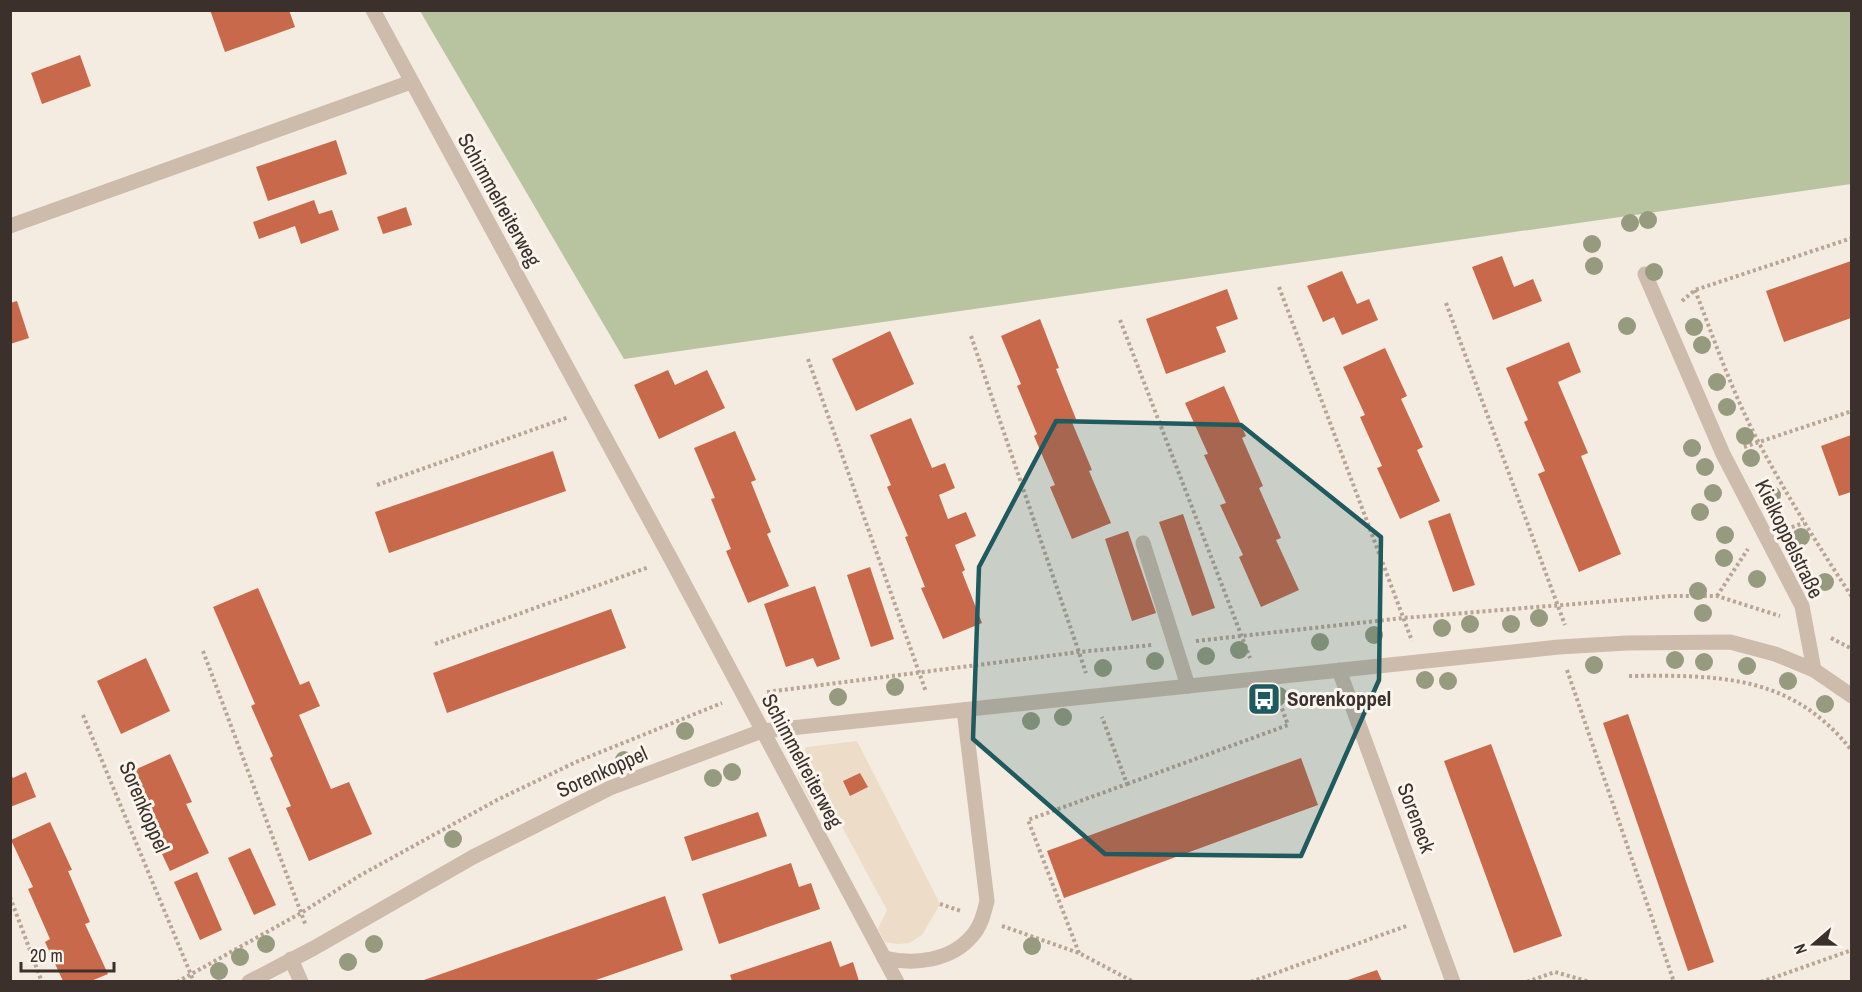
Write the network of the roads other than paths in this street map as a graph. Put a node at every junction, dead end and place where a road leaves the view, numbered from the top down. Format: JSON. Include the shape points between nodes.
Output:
{"nodes":[{"id":1,"x":373,"y":10,"type":"edge"},
{"id":2,"x":411,"y":82,"type":"junction"},
{"id":3,"x":10,"y":226,"type":"edge"},
{"id":4,"x":1645,"y":274,"type":"dead end"},
{"id":5,"x":1143,"y":543,"type":"dead end"},
{"id":6,"x":1339,"y":670,"type":"junction"},
{"id":7,"x":1814,"y":670,"type":"junction"},
{"id":8,"x":1188,"y":686,"type":"junction"},
{"id":9,"x":1851,"y":696,"type":"edge"},
{"id":10,"x":964,"y":710,"type":"junction"},
{"id":11,"x":762,"y":731,"type":"junction"},
{"id":12,"x":884,"y":958,"type":"junction"},
{"id":13,"x":291,"y":959,"type":"junction"},
{"id":14,"x":249,"y":981,"type":"edge"},
{"id":15,"x":301,"y":981,"type":"edge"},
{"id":16,"x":897,"y":981,"type":"edge"},
{"id":17,"x":1453,"y":981,"type":"edge"}],
"edges":[{"from":1,"to":2,"type":"street","name":"Schimmelreiterweg"},
{"from":2,"to":3,"type":"street"},
{"from":2,"to":11,"type":"street","name":"Schimmelreiterweg"},
{"from":4,"to":7,"type":"street","name":"Kielkoppelstraße","via":[[1723,454],[1802,606]]},
{"from":5,"to":8,"type":"street"},
{"from":6,"to":7,"type":"street","name":"Sorenkoppel","via":[[1566,646],[1730,642]]},
{"from":6,"to":8,"type":"street","name":"Sorenkoppel"},
{"from":6,"to":17,"type":"street","name":"Soreneck"},
{"from":7,"to":9,"type":"street"},
{"from":8,"to":10,"type":"street","name":"Sorenkoppel"},
{"from":10,"to":11,"type":"street","name":"Sorenkoppel"},
{"from":10,"to":12,"type":"street","via":[[987,901],[982,919],[972,936],[936,958]]},
{"from":11,"to":12,"type":"street","name":"Schimmelreiterweg"},
{"from":11,"to":13,"type":"street","name":"Sorenkoppel","via":[[609,788],[472,858]]},
{"from":12,"to":16,"type":"street","name":"Schimmelreiterweg"},
{"from":13,"to":14,"type":"street","name":"Sorenkoppel"},
{"from":13,"to":15,"type":"street"}]}
